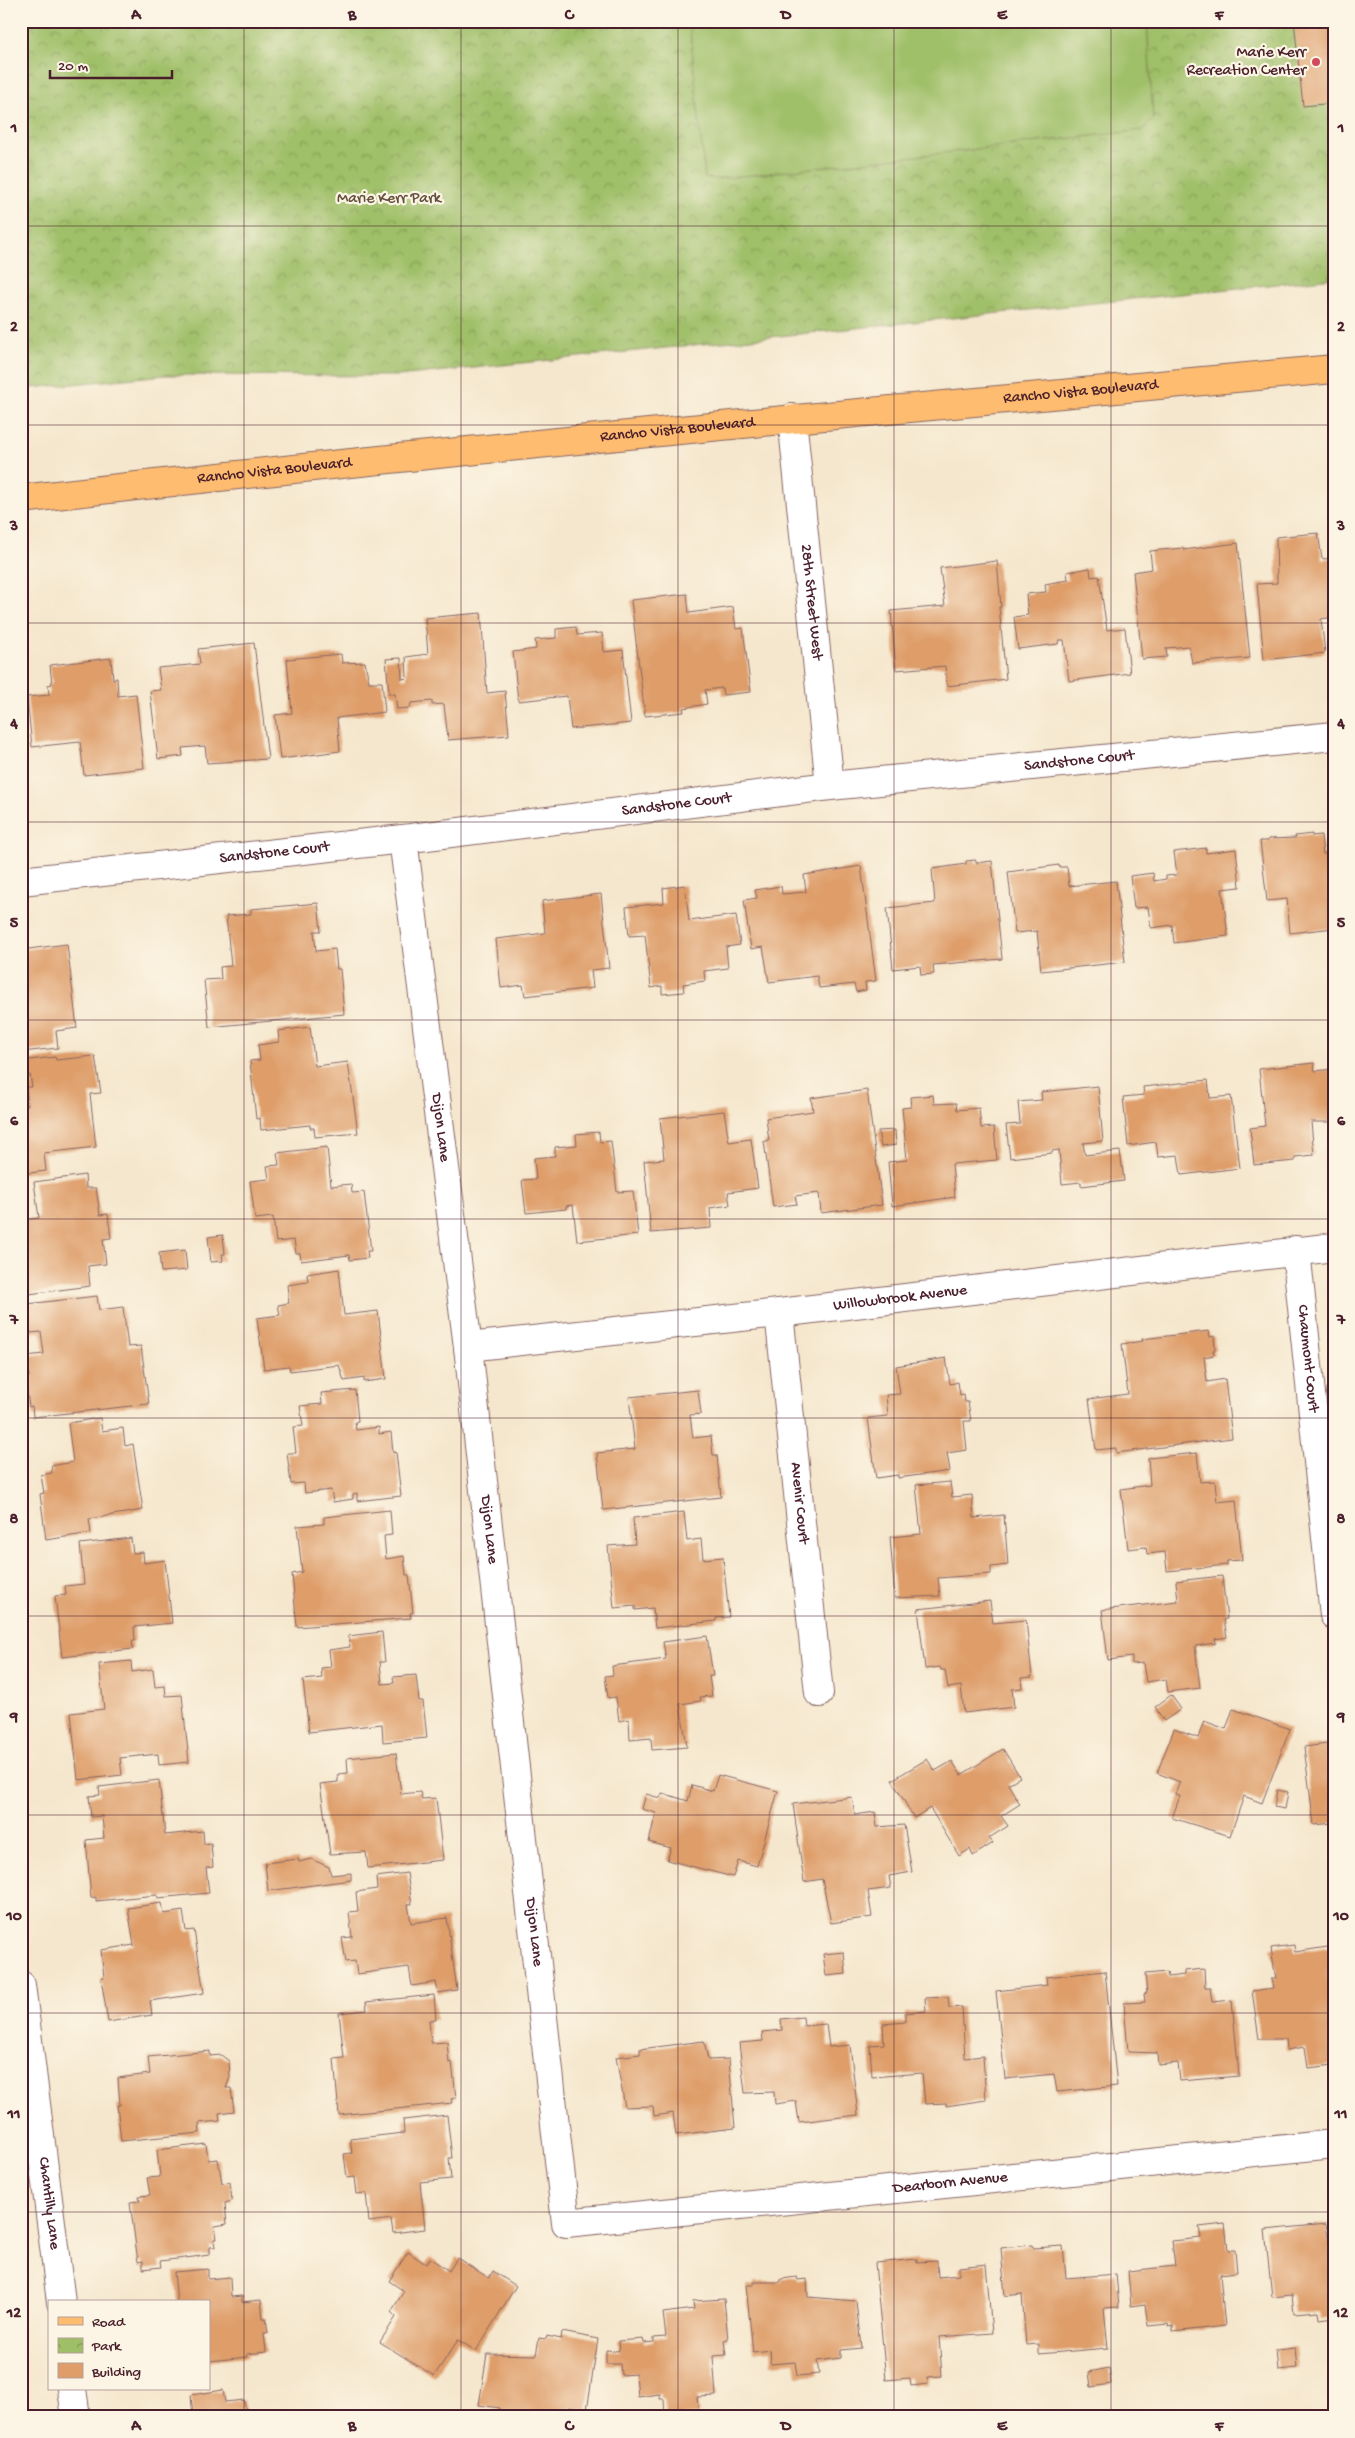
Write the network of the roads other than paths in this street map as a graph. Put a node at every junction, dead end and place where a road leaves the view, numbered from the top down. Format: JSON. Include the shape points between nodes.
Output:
{"nodes":[{"id":1,"x":1334,"y":369,"type":"edge"},
{"id":2,"x":792,"y":418,"type":"junction"},
{"id":3,"x":21,"y":499,"type":"edge"},
{"id":4,"x":1334,"y":736,"type":"edge"},
{"id":5,"x":830,"y":786,"type":"junction"},
{"id":6,"x":403,"y":839,"type":"junction"},
{"id":7,"x":21,"y":881,"type":"edge"},
{"id":8,"x":1334,"y":1246,"type":"edge"},
{"id":9,"x":1296,"y":1250,"type":"junction"},
{"id":10,"x":779,"y":1313,"type":"junction"},
{"id":11,"x":468,"y":1347,"type":"junction"},
{"id":12,"x":1334,"y":1615,"type":"edge"},
{"id":13,"x":818,"y":1693,"type":"dead end"},
{"id":14,"x":21,"y":1985,"type":"edge"},
{"id":15,"x":1334,"y":2144,"type":"edge"},
{"id":16,"x":566,"y":2223,"type":"joint"},
{"id":17,"x":61,"y":2300,"type":"edge"},
{"id":18,"x":72,"y":2390,"type":"edge"},
{"id":19,"x":76,"y":2417,"type":"edge"}],
"edges":[{"from":1,"to":2,"type":"main road","name":"Rancho Vista Boulevard"},
{"from":2,"to":3,"type":"main road","name":"Rancho Vista Boulevard"},
{"from":2,"to":5,"type":"street","name":"28th Street West"},
{"from":4,"to":5,"type":"street","name":"Sandstone Court"},
{"from":5,"to":6,"type":"street","name":"Sandstone Court"},
{"from":6,"to":7,"type":"street","name":"Sandstone Court"},
{"from":6,"to":11,"type":"street","name":"Dijon Lane"},
{"from":8,"to":9,"type":"street","name":"Willowbrook Avenue"},
{"from":9,"to":10,"type":"street","name":"Willowbrook Avenue"},
{"from":9,"to":12,"type":"street","name":"Chaumont Court"},
{"from":10,"to":11,"type":"street","name":"Willowbrook Avenue"},
{"from":10,"to":13,"type":"street","name":"Avenir Court"},
{"from":11,"to":16,"type":"street","name":"Dijon Lane"},
{"from":14,"to":17,"type":"street","name":"Chantilly Lane"},
{"from":15,"to":16,"type":"street","name":"Dearborn Avenue"},
{"from":18,"to":19,"type":"street"}]}
